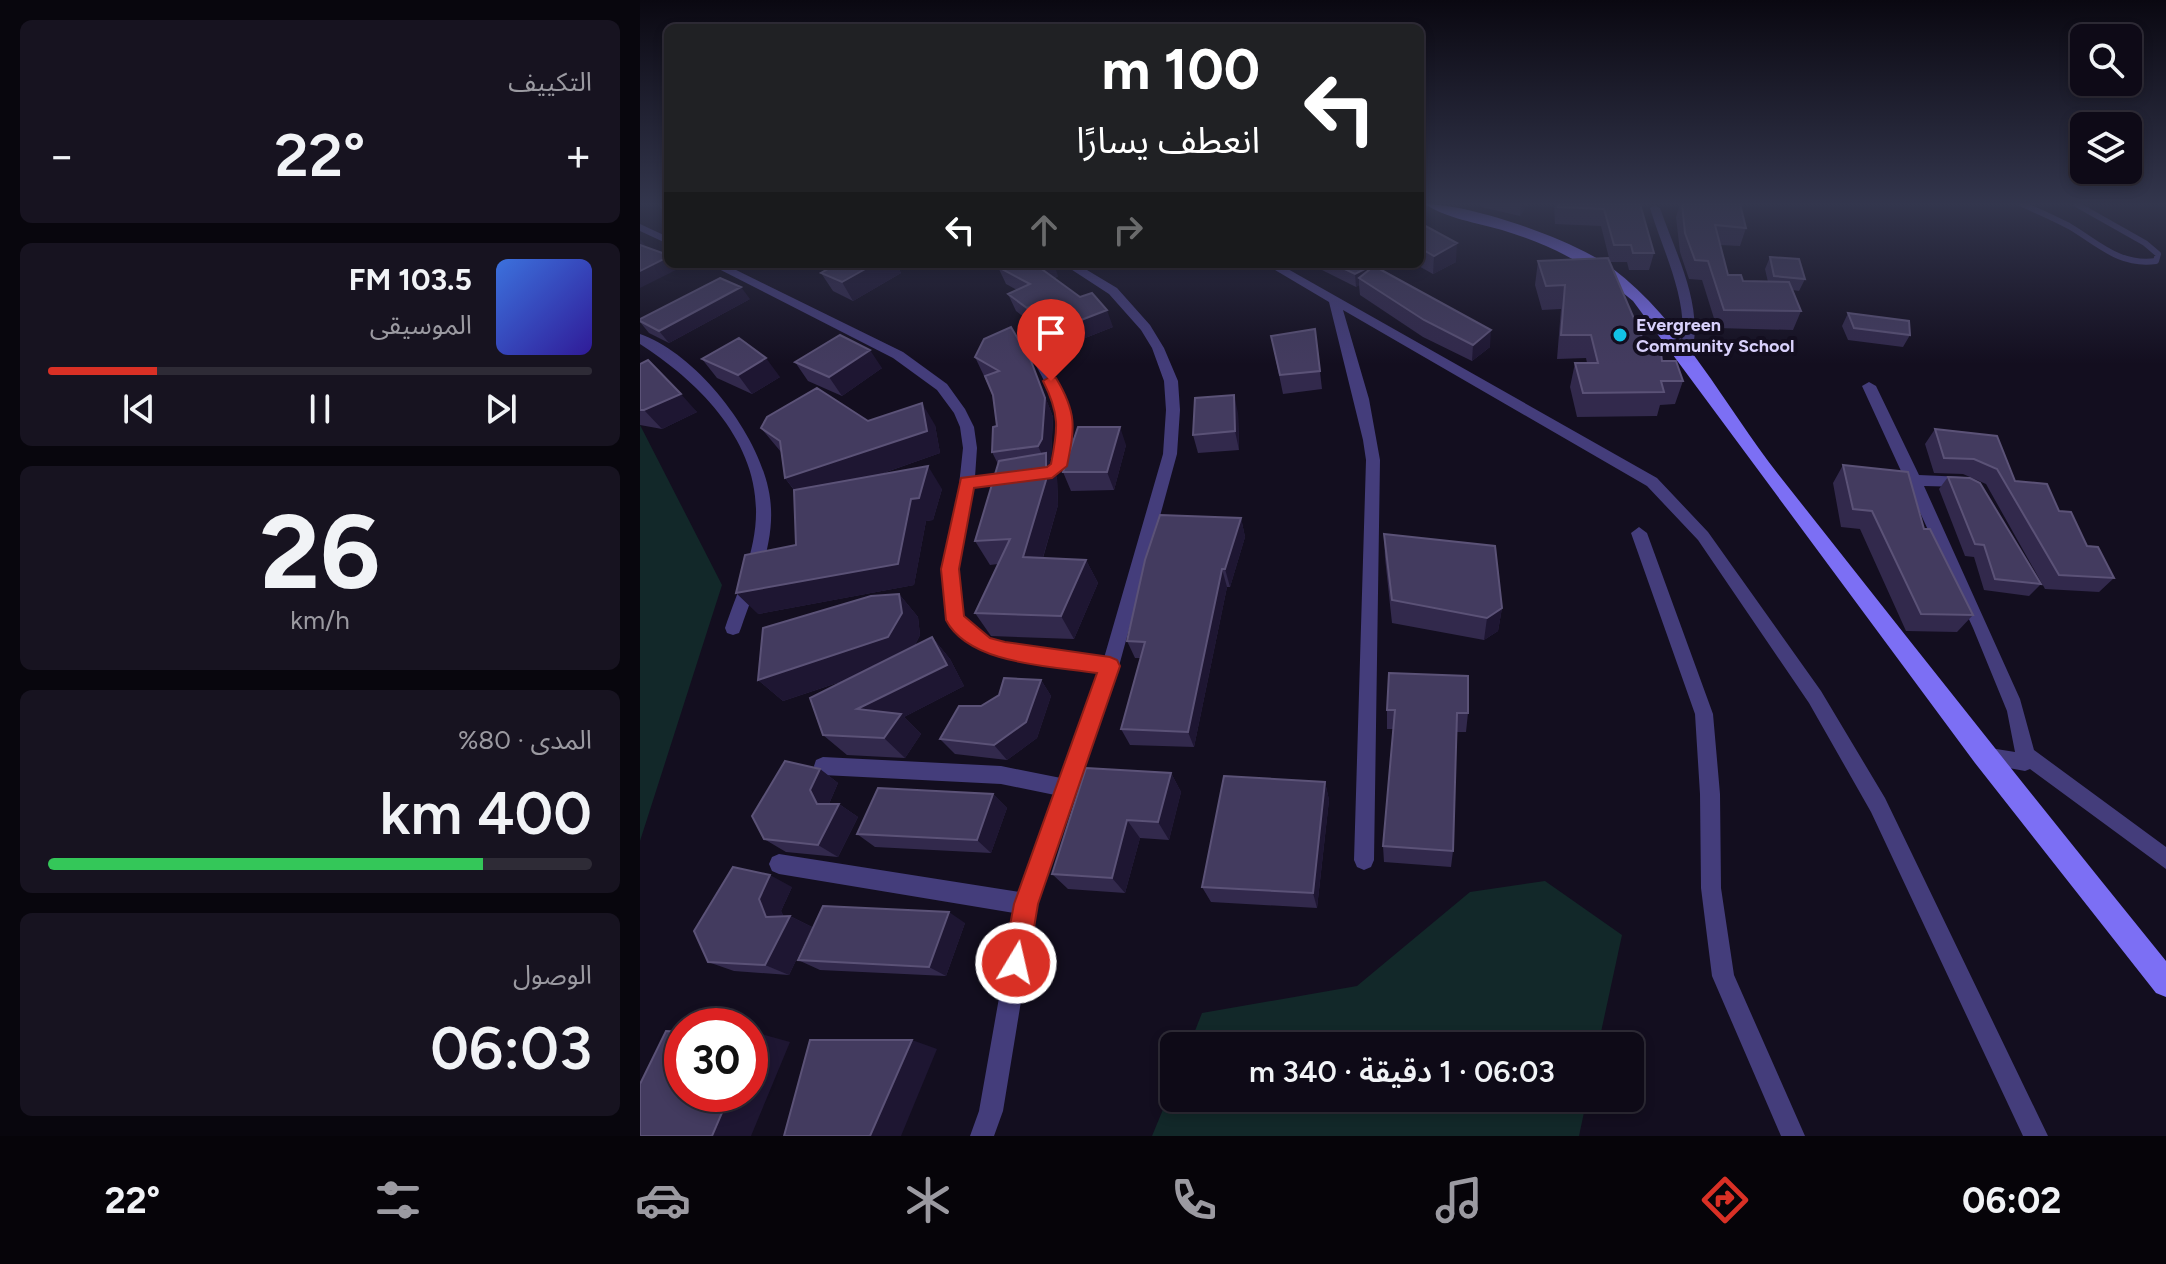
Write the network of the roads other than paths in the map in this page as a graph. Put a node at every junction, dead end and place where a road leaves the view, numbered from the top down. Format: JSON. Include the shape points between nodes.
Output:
{"nodes":[{"id":1,"x":1583,"y":257,"type":"edge"},
{"id":2,"x":1671,"y":257,"type":"edge"},
{"id":3,"x":2116,"y":257,"type":"edge"},
{"id":4,"x":2157,"y":257,"type":"edge"},
{"id":5,"x":723,"y":268,"type":"edge"},
{"id":6,"x":1077,"y":268,"type":"edge"},
{"id":7,"x":1278,"y":268,"type":"edge"},
{"id":8,"x":1334,"y":300,"type":"junction"},
{"id":9,"x":640,"y":338,"type":"edge"},
{"id":10,"x":1028,"y":344,"type":"dead end"},
{"id":11,"x":1685,"y":357,"type":"junction"},
{"id":12,"x":1869,"y":386,"type":"dead end"},
{"id":13,"x":1914,"y":480,"type":"junction"},
{"id":14,"x":967,"y":483,"type":"junction"},
{"id":15,"x":1978,"y":489,"type":"edge"},
{"id":16,"x":1639,"y":533,"type":"dead end"},
{"id":17,"x":733,"y":628,"type":"dead end"},
{"id":18,"x":1110,"y":666,"type":"junction"},
{"id":19,"x":2025,"y":754,"type":"junction"},
{"id":20,"x":1983,"y":755,"type":"junction"},
{"id":21,"x":823,"y":766,"type":"dead end"},
{"id":22,"x":1066,"y":788,"type":"junction"},
{"id":23,"x":2166,"y":859,"type":"edge"},
{"id":24,"x":1364,"y":860,"type":"dead end"},
{"id":25,"x":779,"y":864,"type":"dead end"},
{"id":26,"x":1026,"y":904,"type":"junction"},
{"id":27,"x":2166,"y":983,"type":"edge"},
{"id":28,"x":982,"y":1136,"type":"edge"},
{"id":29,"x":1793,"y":1136,"type":"edge"},
{"id":30,"x":2036,"y":1136,"type":"edge"}],
"edges":[{"from":1,"to":11,"type":"street","via":[[1638,298]]},
{"from":2,"to":11,"type":"street","via":[[1691,321]]},
{"from":3,"to":4,"type":"lane","via":[[2146,263]]},
{"from":5,"to":14,"type":"street","via":[[898,355],[942,387],[967,427]]},
{"from":6,"to":18,"type":"street","via":[[1124,302],[1158,348],[1171,381],[1170,454]]},
{"from":7,"to":8,"type":"street"},
{"from":8,"to":24,"type":"street","via":[[1365,404],[1373,460]]},
{"from":8,"to":30,"type":"street","via":[[1652,482],[1703,536],[1815,697],[1878,805]]},
{"from":9,"to":17,"type":"street","via":[[693,374],[719,403],[757,464],[764,510],[760,542]]},
{"from":10,"to":14,"type":"street","via":[[1060,399],[1067,426],[1059,466],[1052,472]]},
{"from":11,"to":20,"type":"street"},
{"from":12,"to":13,"type":"street"},
{"from":13,"to":15,"type":"street","via":[[1963,482]]},
{"from":13,"to":19,"type":"street","via":[[1981,625]]},
{"from":14,"to":18,"type":"street","via":[[950,569],[955,620],[984,644],[1005,651]]},
{"from":16,"to":29,"type":"street","via":[[1704,714],[1711,888],[1723,976]]},
{"from":18,"to":22,"type":"street"},
{"from":19,"to":20,"type":"street","via":[[2023,763]]},
{"from":19,"to":23,"type":"street"},
{"from":20,"to":27,"type":"street"},
{"from":21,"to":22,"type":"street","via":[[1001,775]]},
{"from":22,"to":26,"type":"street"},
{"from":25,"to":26,"type":"street"},
{"from":26,"to":28,"type":"street","via":[[991,1111]]}]}
